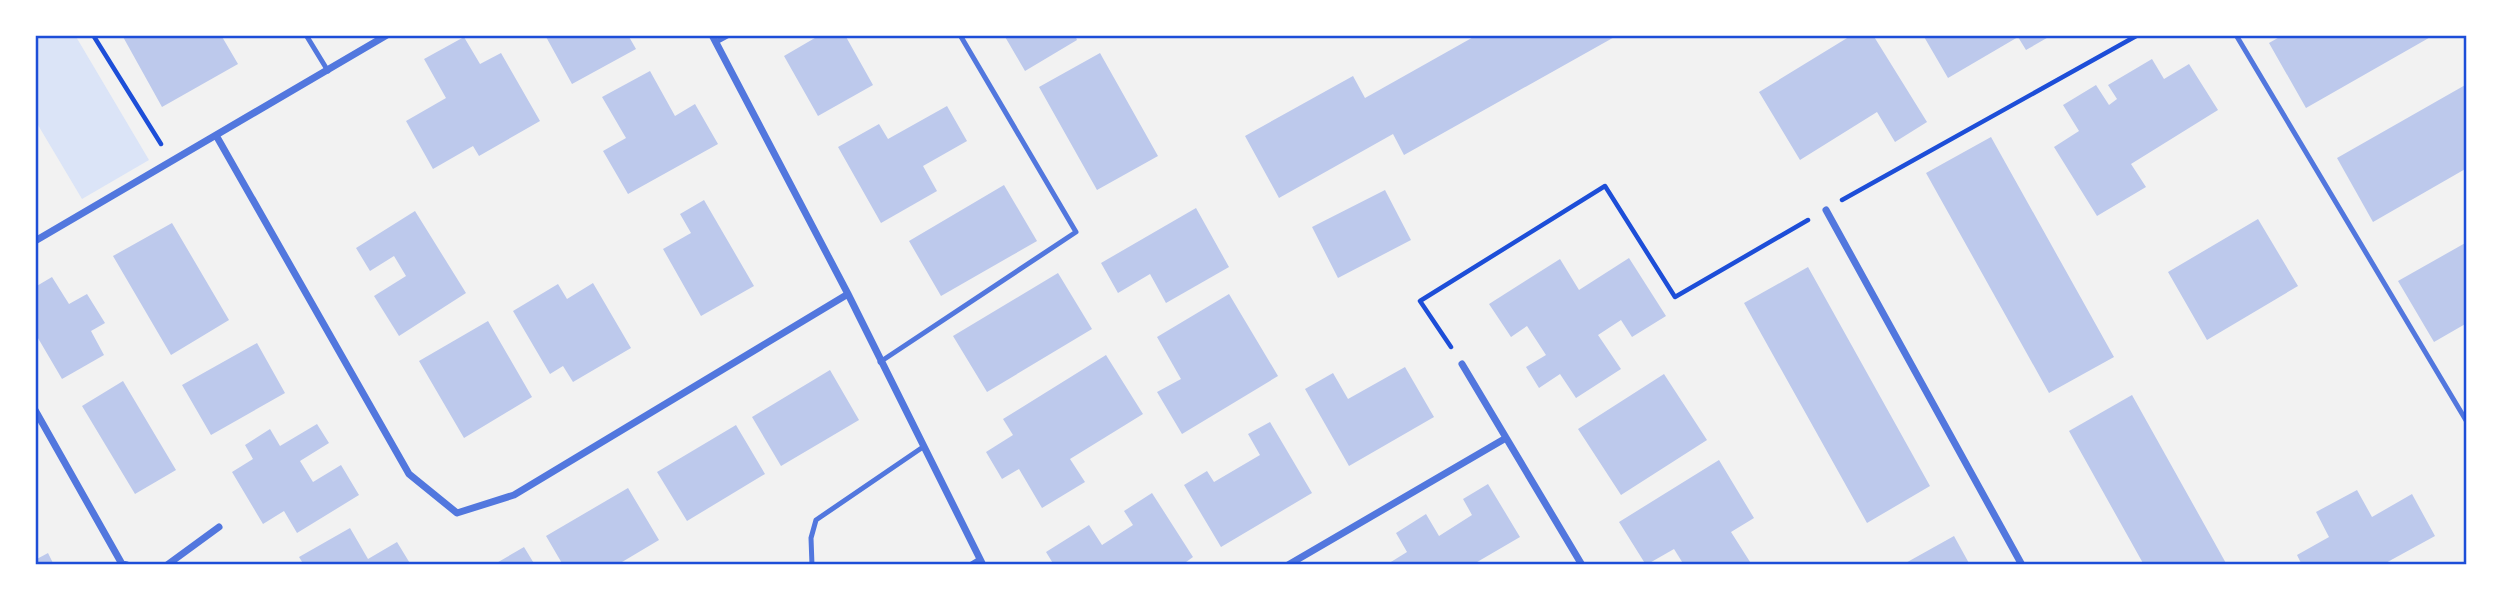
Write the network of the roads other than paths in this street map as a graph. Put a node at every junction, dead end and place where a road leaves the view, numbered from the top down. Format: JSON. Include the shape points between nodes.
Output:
{"nodes":[{"id":1,"x":306,"y":35,"type":"edge"},
{"id":2,"x":387,"y":35,"type":"edge"},
{"id":3,"x":729,"y":35,"type":"edge"},
{"id":4,"x":960,"y":35,"type":"edge"},
{"id":5,"x":2236,"y":35,"type":"edge"},
{"id":6,"x":714,"y":38,"type":"edge"},
{"id":7,"x":328,"y":71,"type":"junction"},
{"id":8,"x":217,"y":137,"type":"junction"},
{"id":9,"x":1826,"y":210,"type":"road end"},
{"id":10,"x":35,"y":241,"type":"edge"},
{"id":11,"x":848,"y":294,"type":"junction"},
{"id":12,"x":880,"y":362,"type":"junction"},
{"id":13,"x":1462,"y":364,"type":"road end"},
{"id":14,"x":35,"y":410,"type":"edge"},
{"id":15,"x":2467,"y":422,"type":"edge"},
{"id":16,"x":1506,"y":438,"type":"junction"},
{"id":17,"x":923,"y":447,"type":"junction"},
{"id":18,"x":219,"y":527,"type":"dead end"},
{"id":19,"x":981,"y":562,"type":"edge"},
{"id":20,"x":127,"y":565,"type":"edge"},
{"id":21,"x":167,"y":565,"type":"edge"},
{"id":22,"x":813,"y":565,"type":"edge"},
{"id":23,"x":970,"y":565,"type":"edge"},
{"id":24,"x":1288,"y":565,"type":"edge"},
{"id":25,"x":1582,"y":565,"type":"edge"},
{"id":26,"x":2022,"y":565,"type":"edge"}],
"edges":[{"from":1,"to":7,"type":"lane"},
{"from":2,"to":7,"type":"street"},
{"from":3,"to":6,"type":"lane"},
{"from":4,"to":12,"type":"lane","via":[[1076,232]]},
{"from":5,"to":15,"type":"lane"},
{"from":6,"to":11,"type":"street"},
{"from":7,"to":8,"type":"street"},
{"from":8,"to":10,"type":"street"},
{"from":8,"to":11,"type":"street","via":[[409,474],[457,513],[514,495]]},
{"from":9,"to":26,"type":"street"},
{"from":11,"to":12,"type":"street"},
{"from":12,"to":17,"type":"street"},
{"from":13,"to":16,"type":"street"},
{"from":14,"to":20,"type":"street","via":[[122,564]]},
{"from":16,"to":24,"type":"street"},
{"from":16,"to":25,"type":"street"},
{"from":17,"to":19,"type":"street"},
{"from":17,"to":22,"type":"lane","via":[[816,520],[811,538]]},
{"from":18,"to":21,"type":"street"},
{"from":19,"to":23,"type":"lane"}]}
